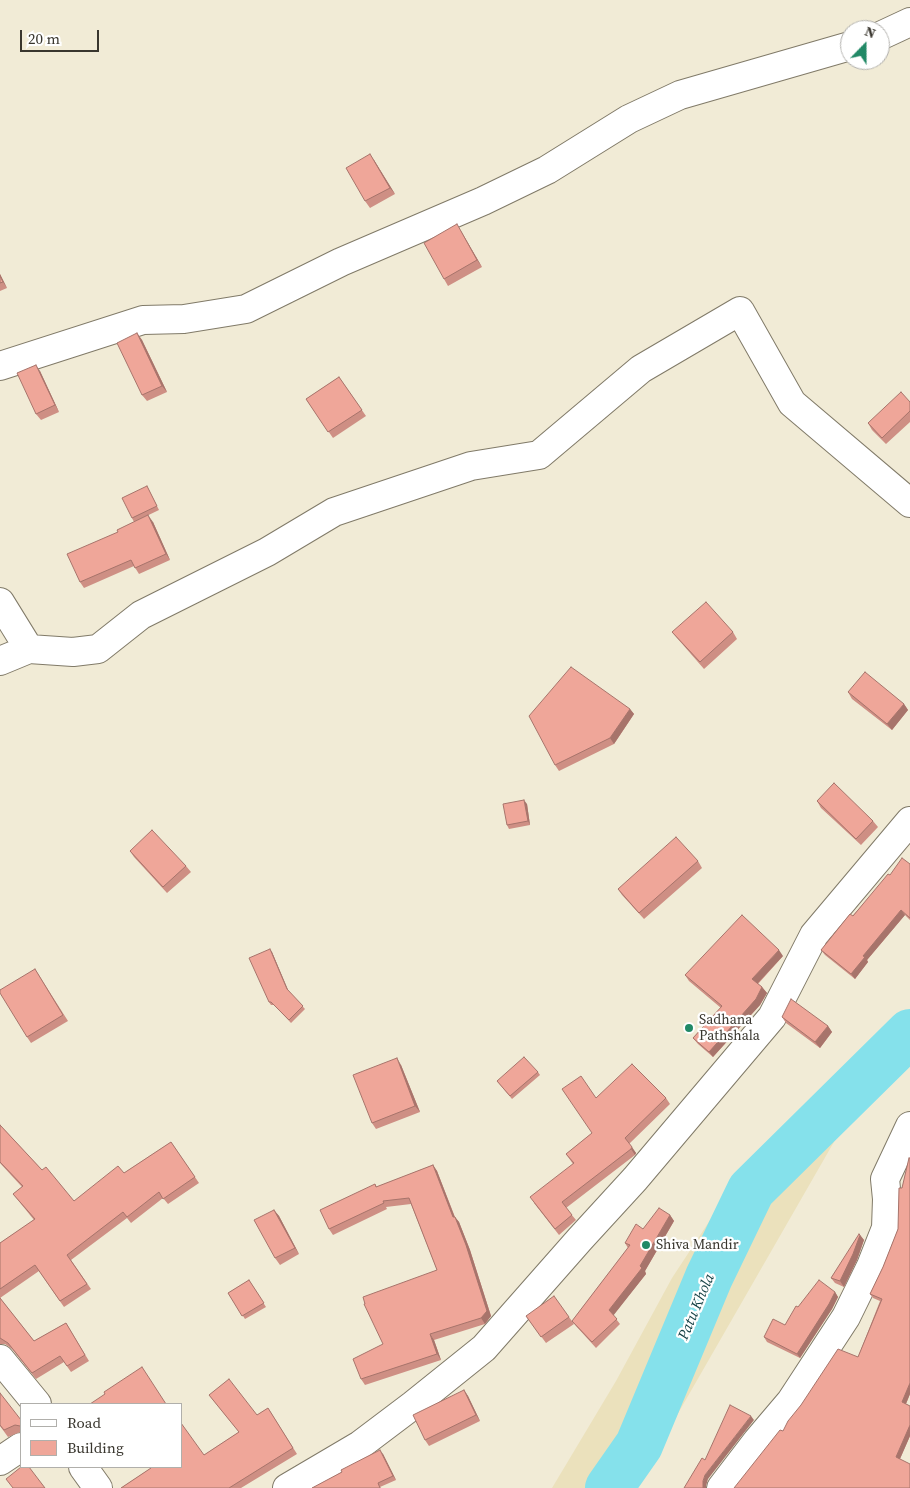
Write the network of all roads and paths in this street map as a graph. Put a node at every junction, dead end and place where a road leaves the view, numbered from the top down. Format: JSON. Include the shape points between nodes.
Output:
{"nodes":[{"id":1,"x":910,"y":22,"type":"edge"},
{"id":2,"x":890,"y":31,"type":"edge"},
{"id":3,"x":840,"y":49,"type":"edge"},
{"id":4,"x":0,"y":366,"type":"edge"},
{"id":5,"x":910,"y":503,"type":"edge"},
{"id":6,"x":0,"y":602,"type":"edge"},
{"id":7,"x":29,"y":650,"type":"junction"},
{"id":8,"x":0,"y":661,"type":"edge"},
{"id":9,"x":910,"y":821,"type":"edge"},
{"id":10,"x":910,"y":1126,"type":"edge"},
{"id":11,"x":0,"y":1359,"type":"edge"},
{"id":12,"x":36,"y":1403,"type":"edge"},
{"id":13,"x":20,"y":1448,"type":"edge"},
{"id":14,"x":0,"y":1461,"type":"edge"},
{"id":15,"x":84,"y":1468,"type":"edge"},
{"id":16,"x":98,"y":1488,"type":"edge"},
{"id":17,"x":287,"y":1488,"type":"edge"},
{"id":18,"x":722,"y":1488,"type":"edge"}],
"edges":[{"from":1,"to":2,"type":"street"},
{"from":3,"to":4,"type":"street","via":[[680,95],[629,119],[547,170],[491,198],[341,262],[246,309],[184,319],[143,320]]},
{"from":5,"to":7,"type":"street","via":[[792,403],[740,311],[641,370],[539,455],[471,466],[334,512],[267,552],[140,615],[98,649],[73,652]]},
{"from":6,"to":7,"type":"street"},
{"from":7,"to":8,"type":"street"},
{"from":9,"to":17,"type":"street","via":[[814,935],[772,1017],[635,1179],[484,1348],[360,1445]]},
{"from":10,"to":18,"type":"street","via":[[885,1179],[886,1228],[846,1317],[791,1401]]},
{"from":11,"to":12,"type":"street"},
{"from":13,"to":14,"type":"street"},
{"from":15,"to":16,"type":"street"}]}
